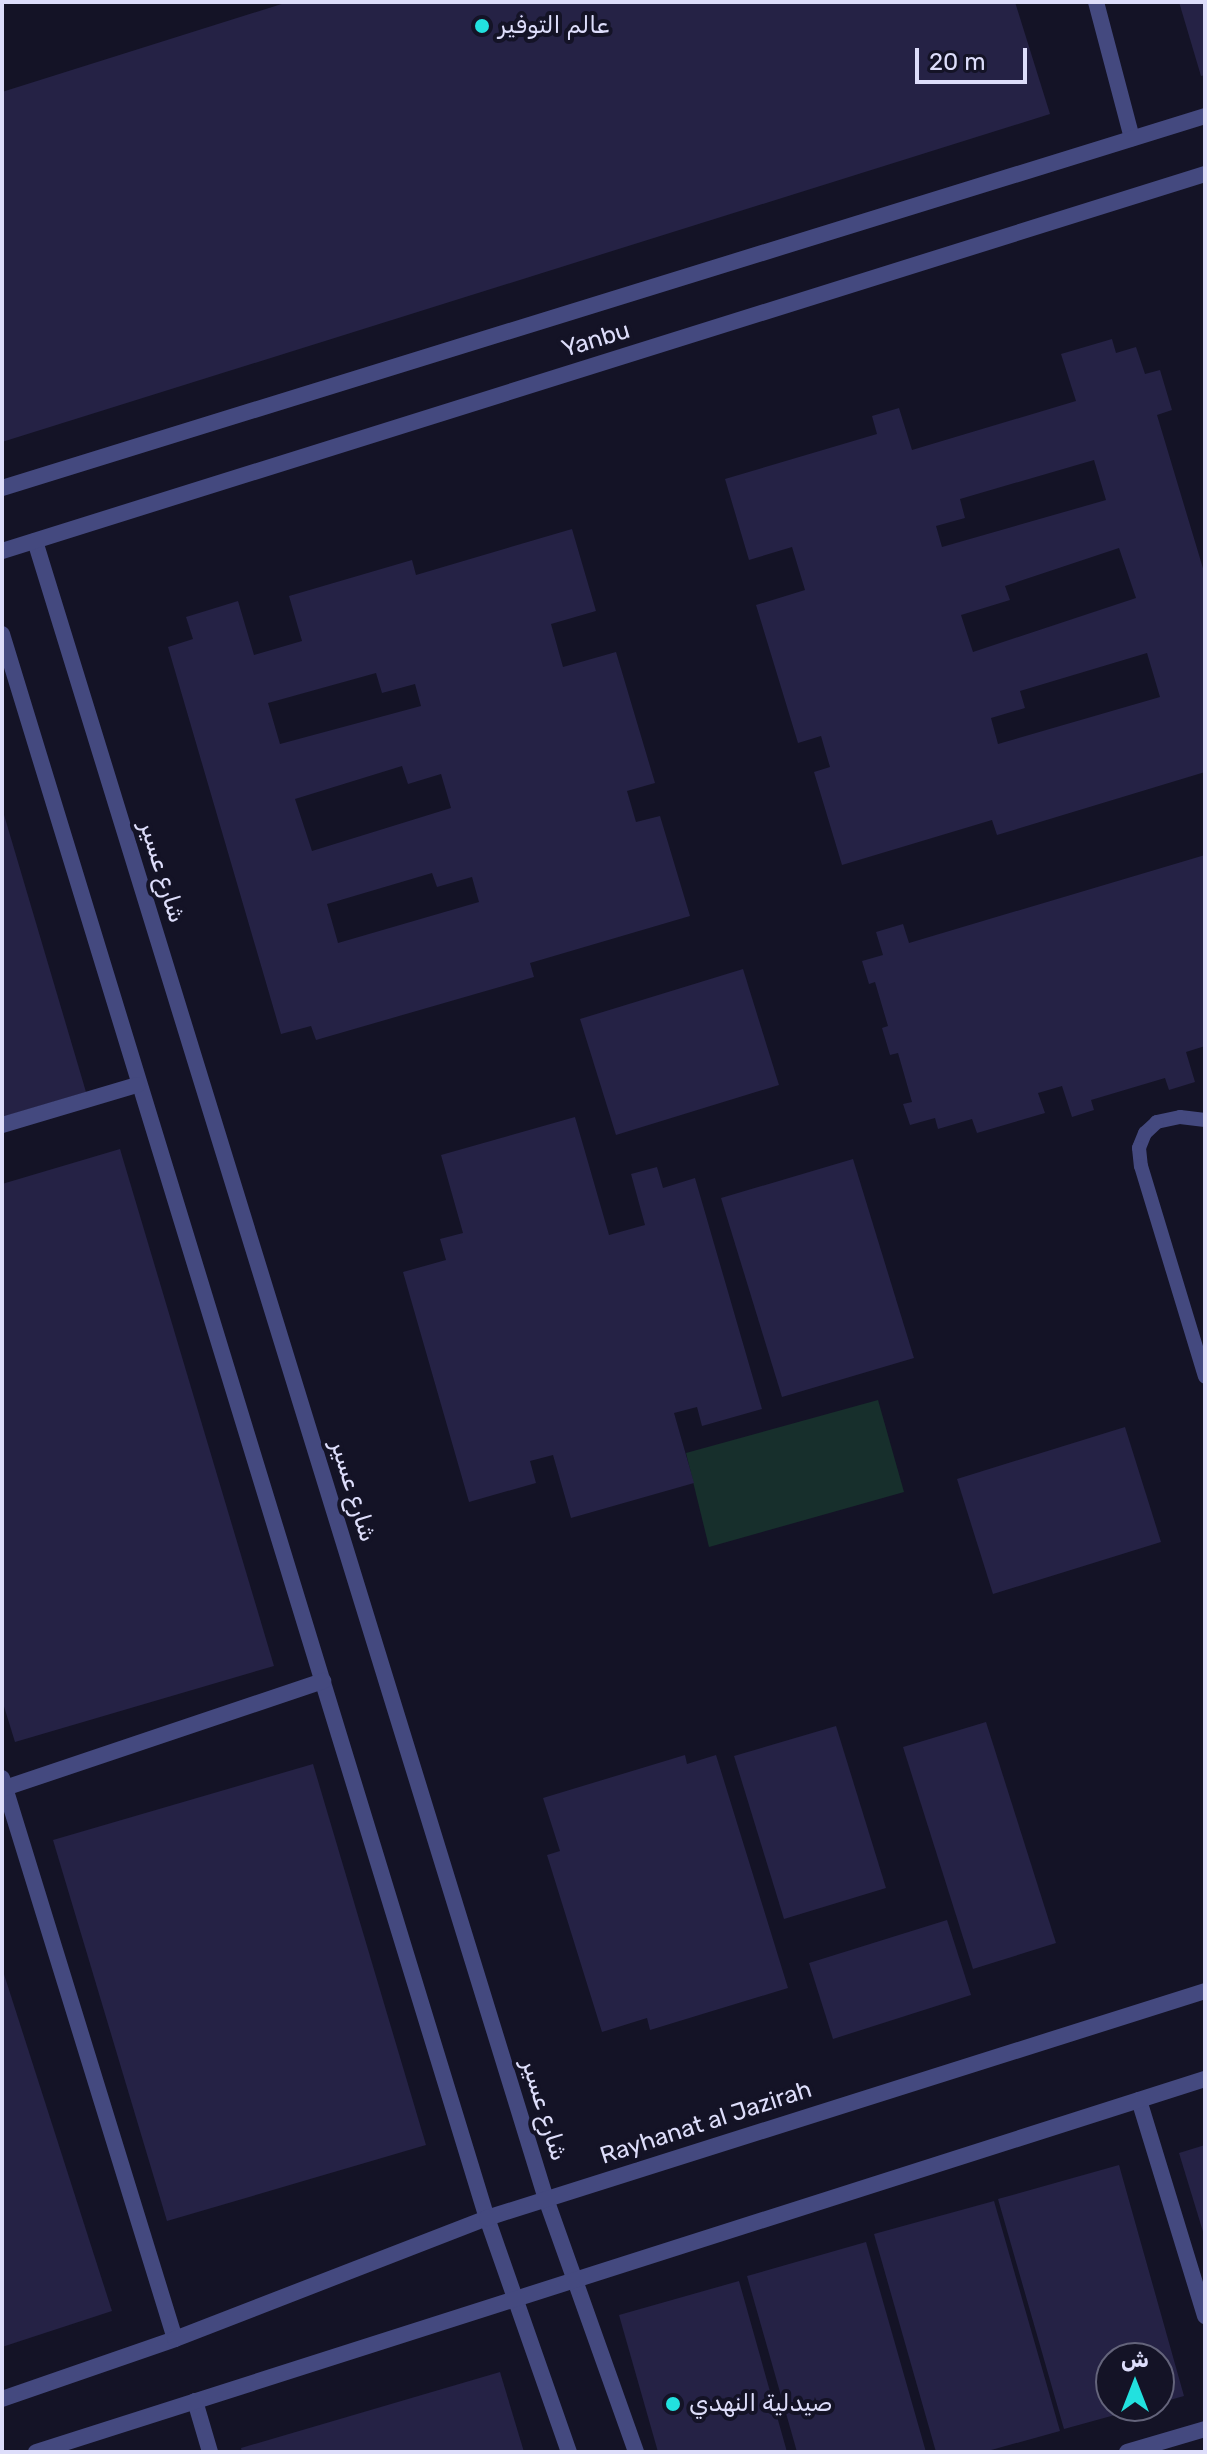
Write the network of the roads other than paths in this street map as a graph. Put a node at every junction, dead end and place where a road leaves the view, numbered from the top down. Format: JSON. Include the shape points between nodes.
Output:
{"nodes":[{"id":1,"x":1096,"y":2,"type":"edge"},
{"id":2,"x":1205,"y":116,"type":"edge"},
{"id":3,"x":1132,"y":138,"type":"junction"},
{"id":4,"x":1205,"y":174,"type":"edge"},
{"id":5,"x":2,"y":488,"type":"edge"},
{"id":6,"x":35,"y":541,"type":"junction"},
{"id":7,"x":2,"y":551,"type":"edge"},
{"id":8,"x":2,"y":634,"type":"edge"},
{"id":9,"x":137,"y":1085,"type":"junction"},
{"id":10,"x":1205,"y":1120,"type":"edge"},
{"id":11,"x":2,"y":1125,"type":"edge"},
{"id":12,"x":1205,"y":1376,"type":"edge"},
{"id":13,"x":323,"y":1681,"type":"junction"},
{"id":14,"x":3,"y":1785,"type":"edge"},
{"id":15,"x":1205,"y":1991,"type":"edge"},
{"id":16,"x":1205,"y":2079,"type":"edge"},
{"id":17,"x":1139,"y":2100,"type":"junction"},
{"id":18,"x":546,"y":2199,"type":"junction"},
{"id":19,"x":487,"y":2218,"type":"junction"},
{"id":20,"x":573,"y":2279,"type":"junction"},
{"id":21,"x":516,"y":2297,"type":"junction"},
{"id":22,"x":1205,"y":2316,"type":"edge"},
{"id":23,"x":175,"y":2339,"type":"junction"},
{"id":24,"x":2,"y":2399,"type":"edge"},
{"id":25,"x":195,"y":2401,"type":"junction"},
{"id":26,"x":1205,"y":2429,"type":"edge"},
{"id":27,"x":36,"y":2452,"type":"edge"},
{"id":28,"x":210,"y":2452,"type":"edge"},
{"id":29,"x":569,"y":2452,"type":"edge"},
{"id":30,"x":636,"y":2452,"type":"edge"},
{"id":31,"x":1127,"y":2452,"type":"edge"}],
"edges":[{"from":1,"to":3,"type":"street"},
{"from":2,"to":3,"type":"street","name":"Yanbu"},
{"from":3,"to":5,"type":"street","name":"Yanbu"},
{"from":4,"to":6,"type":"street","name":"Yanbu"},
{"from":6,"to":7,"type":"street","name":"Yanbu"},
{"from":6,"to":18,"type":"street","name":"شارع عسير"},
{"from":8,"to":9,"type":"street"},
{"from":9,"to":11,"type":"street"},
{"from":9,"to":13,"type":"street"},
{"from":10,"to":12,"type":"lane","via":[[1180,1117],[1157,1122],[1139,1148]]},
{"from":13,"to":14,"type":"street"},
{"from":13,"to":19,"type":"street"},
{"from":14,"to":23,"type":"street"},
{"from":15,"to":18,"type":"street","name":"Rayhanat al Jazirah"},
{"from":16,"to":17,"type":"street"},
{"from":17,"to":20,"type":"street"},
{"from":17,"to":22,"type":"street"},
{"from":18,"to":19,"type":"street","name":"Rayhanat al Jazirah"},
{"from":18,"to":20,"type":"street","name":"شارع عسير"},
{"from":19,"to":21,"type":"street"},
{"from":19,"to":23,"type":"street","name":"Rayhanat al Jazirah"},
{"from":20,"to":21,"type":"street"},
{"from":20,"to":30,"type":"street","name":"شارع عسير"},
{"from":21,"to":25,"type":"street"},
{"from":21,"to":29,"type":"street"},
{"from":23,"to":24,"type":"street","name":"Rayhanat al Jazirah"},
{"from":25,"to":27,"type":"street"},
{"from":25,"to":28,"type":"street"},
{"from":26,"to":31,"type":"street"}]}
